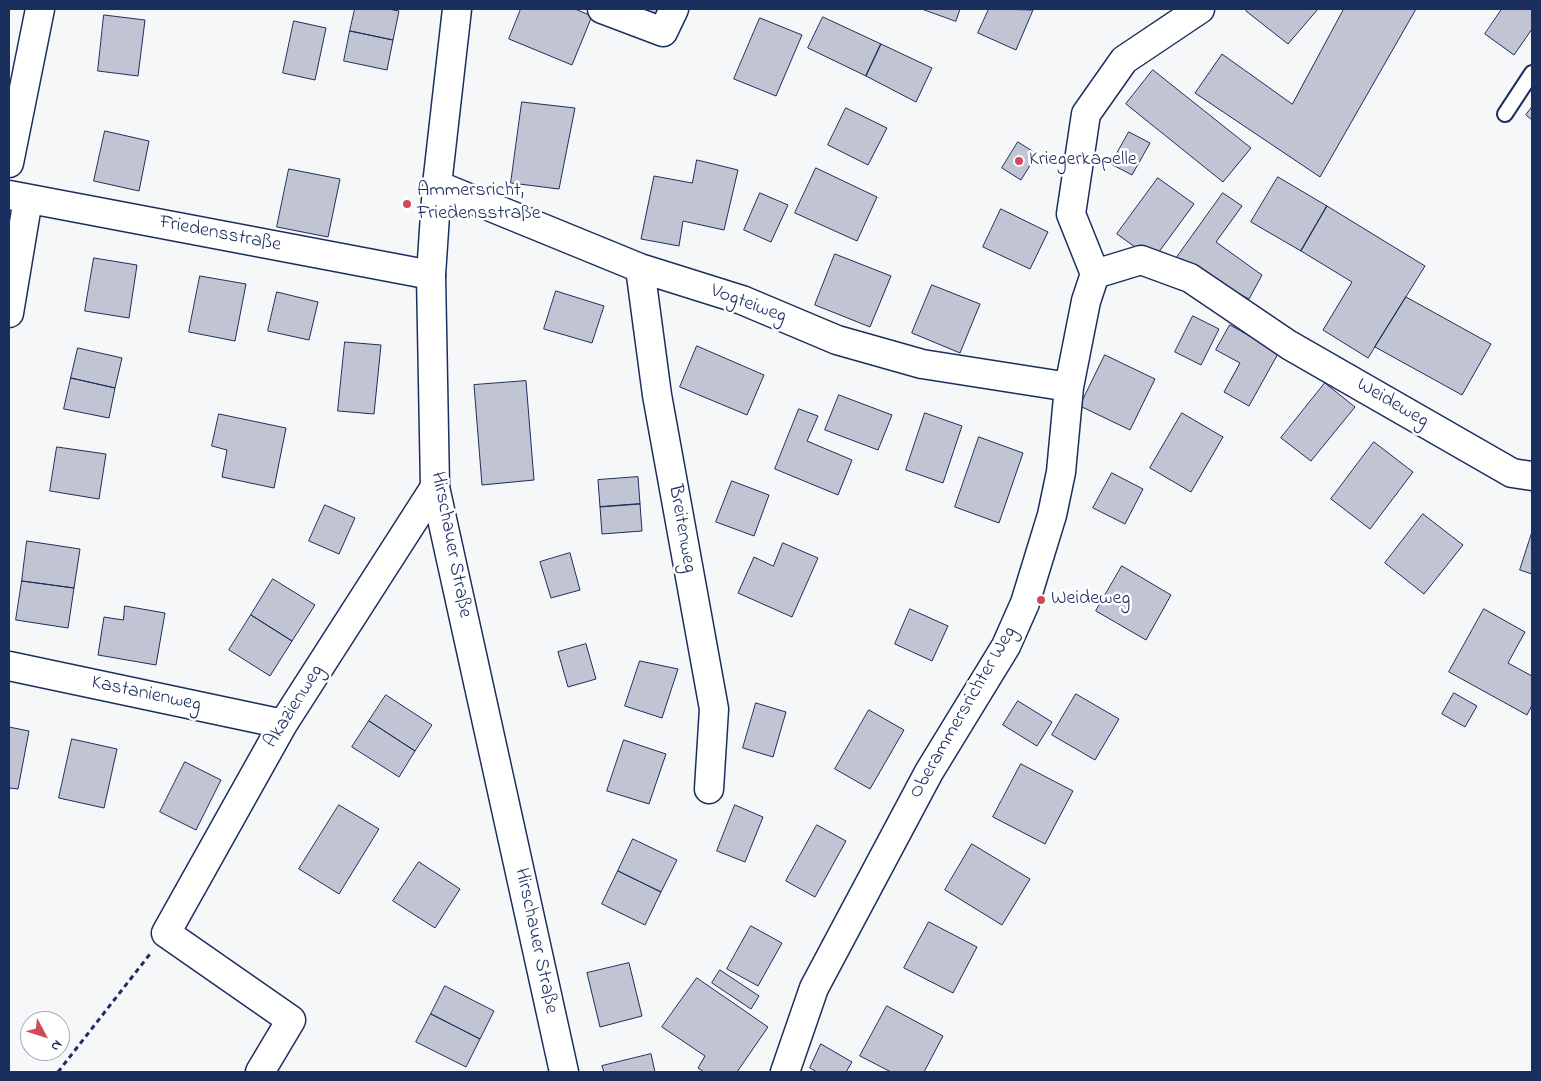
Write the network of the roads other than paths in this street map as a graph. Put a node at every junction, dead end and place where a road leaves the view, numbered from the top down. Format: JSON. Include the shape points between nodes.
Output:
{"nodes":[{"id":1,"x":40,"y":9,"type":"edge"},
{"id":2,"x":457,"y":9,"type":"edge"},
{"id":3,"x":602,"y":9,"type":"edge"},
{"id":4,"x":674,"y":9,"type":"edge"},
{"id":5,"x":1200,"y":9,"type":"edge"},
{"id":6,"x":1532,"y":74,"type":"edge"},
{"id":7,"x":1505,"y":114,"type":"dead end"},
{"id":8,"x":9,"y":164,"type":"edge"},
{"id":9,"x":437,"y":185,"type":"junction"},
{"id":10,"x":18,"y":197,"type":"edge"},
{"id":11,"x":640,"y":268,"type":"junction"},
{"id":12,"x":1095,"y":274,"type":"junction"},
{"id":13,"x":431,"y":275,"type":"junction"},
{"id":14,"x":9,"y":313,"type":"edge"},
{"id":15,"x":1070,"y":387,"type":"junction"},
{"id":16,"x":1532,"y":476,"type":"edge"},
{"id":17,"x":435,"y":487,"type":"junction"},
{"id":18,"x":9,"y":666,"type":"edge"},
{"id":19,"x":283,"y":724,"type":"junction"},
{"id":20,"x":709,"y":789,"type":"dead end"},
{"id":21,"x":260,"y":1072,"type":"edge"},
{"id":22,"x":564,"y":1072,"type":"edge"},
{"id":23,"x":785,"y":1072,"type":"edge"}],
"edges":[{"from":1,"to":8,"type":"street"},
{"from":2,"to":9,"type":"street","name":"Hirschauer Straße"},
{"from":3,"to":4,"type":"street","via":[[663,32]]},
{"from":5,"to":12,"type":"street","via":[[1124,60],[1086,114],[1071,214]]},
{"from":6,"to":7,"type":"lane"},
{"from":9,"to":11,"type":"street","name":"Vogteiweg"},
{"from":9,"to":13,"type":"street","name":"Hirschauer Straße"},
{"from":10,"to":13,"type":"street","name":"Friedensstraße"},
{"from":10,"to":14,"type":"street"},
{"from":11,"to":15,"type":"street","name":"Vogteiweg","via":[[742,300],[837,340],[922,364]]},
{"from":11,"to":20,"type":"street","name":"Breitenweg","via":[[657,396],[714,709]]},
{"from":12,"to":15,"type":"street","name":"Oberammersrichter Weg","via":[[1086,301]]},
{"from":12,"to":16,"type":"street","name":"Weideweg","via":[[1141,260],[1190,278],[1289,345],[1512,473]]},
{"from":13,"to":17,"type":"street","name":"Hirschauer Straße"},
{"from":15,"to":23,"type":"street","name":"Oberammersrichter Weg","via":[[1061,472],[1052,515],[1025,603],[1006,646],[929,772],[814,988]]},
{"from":17,"to":19,"type":"street","name":"Akazienweg"},
{"from":17,"to":22,"type":"street","name":"Hirschauer Straße"},
{"from":18,"to":19,"type":"street","name":"Kastanienweg"},
{"from":19,"to":21,"type":"street","name":"Akazienweg","via":[[166,933],[291,1020]]}]}
